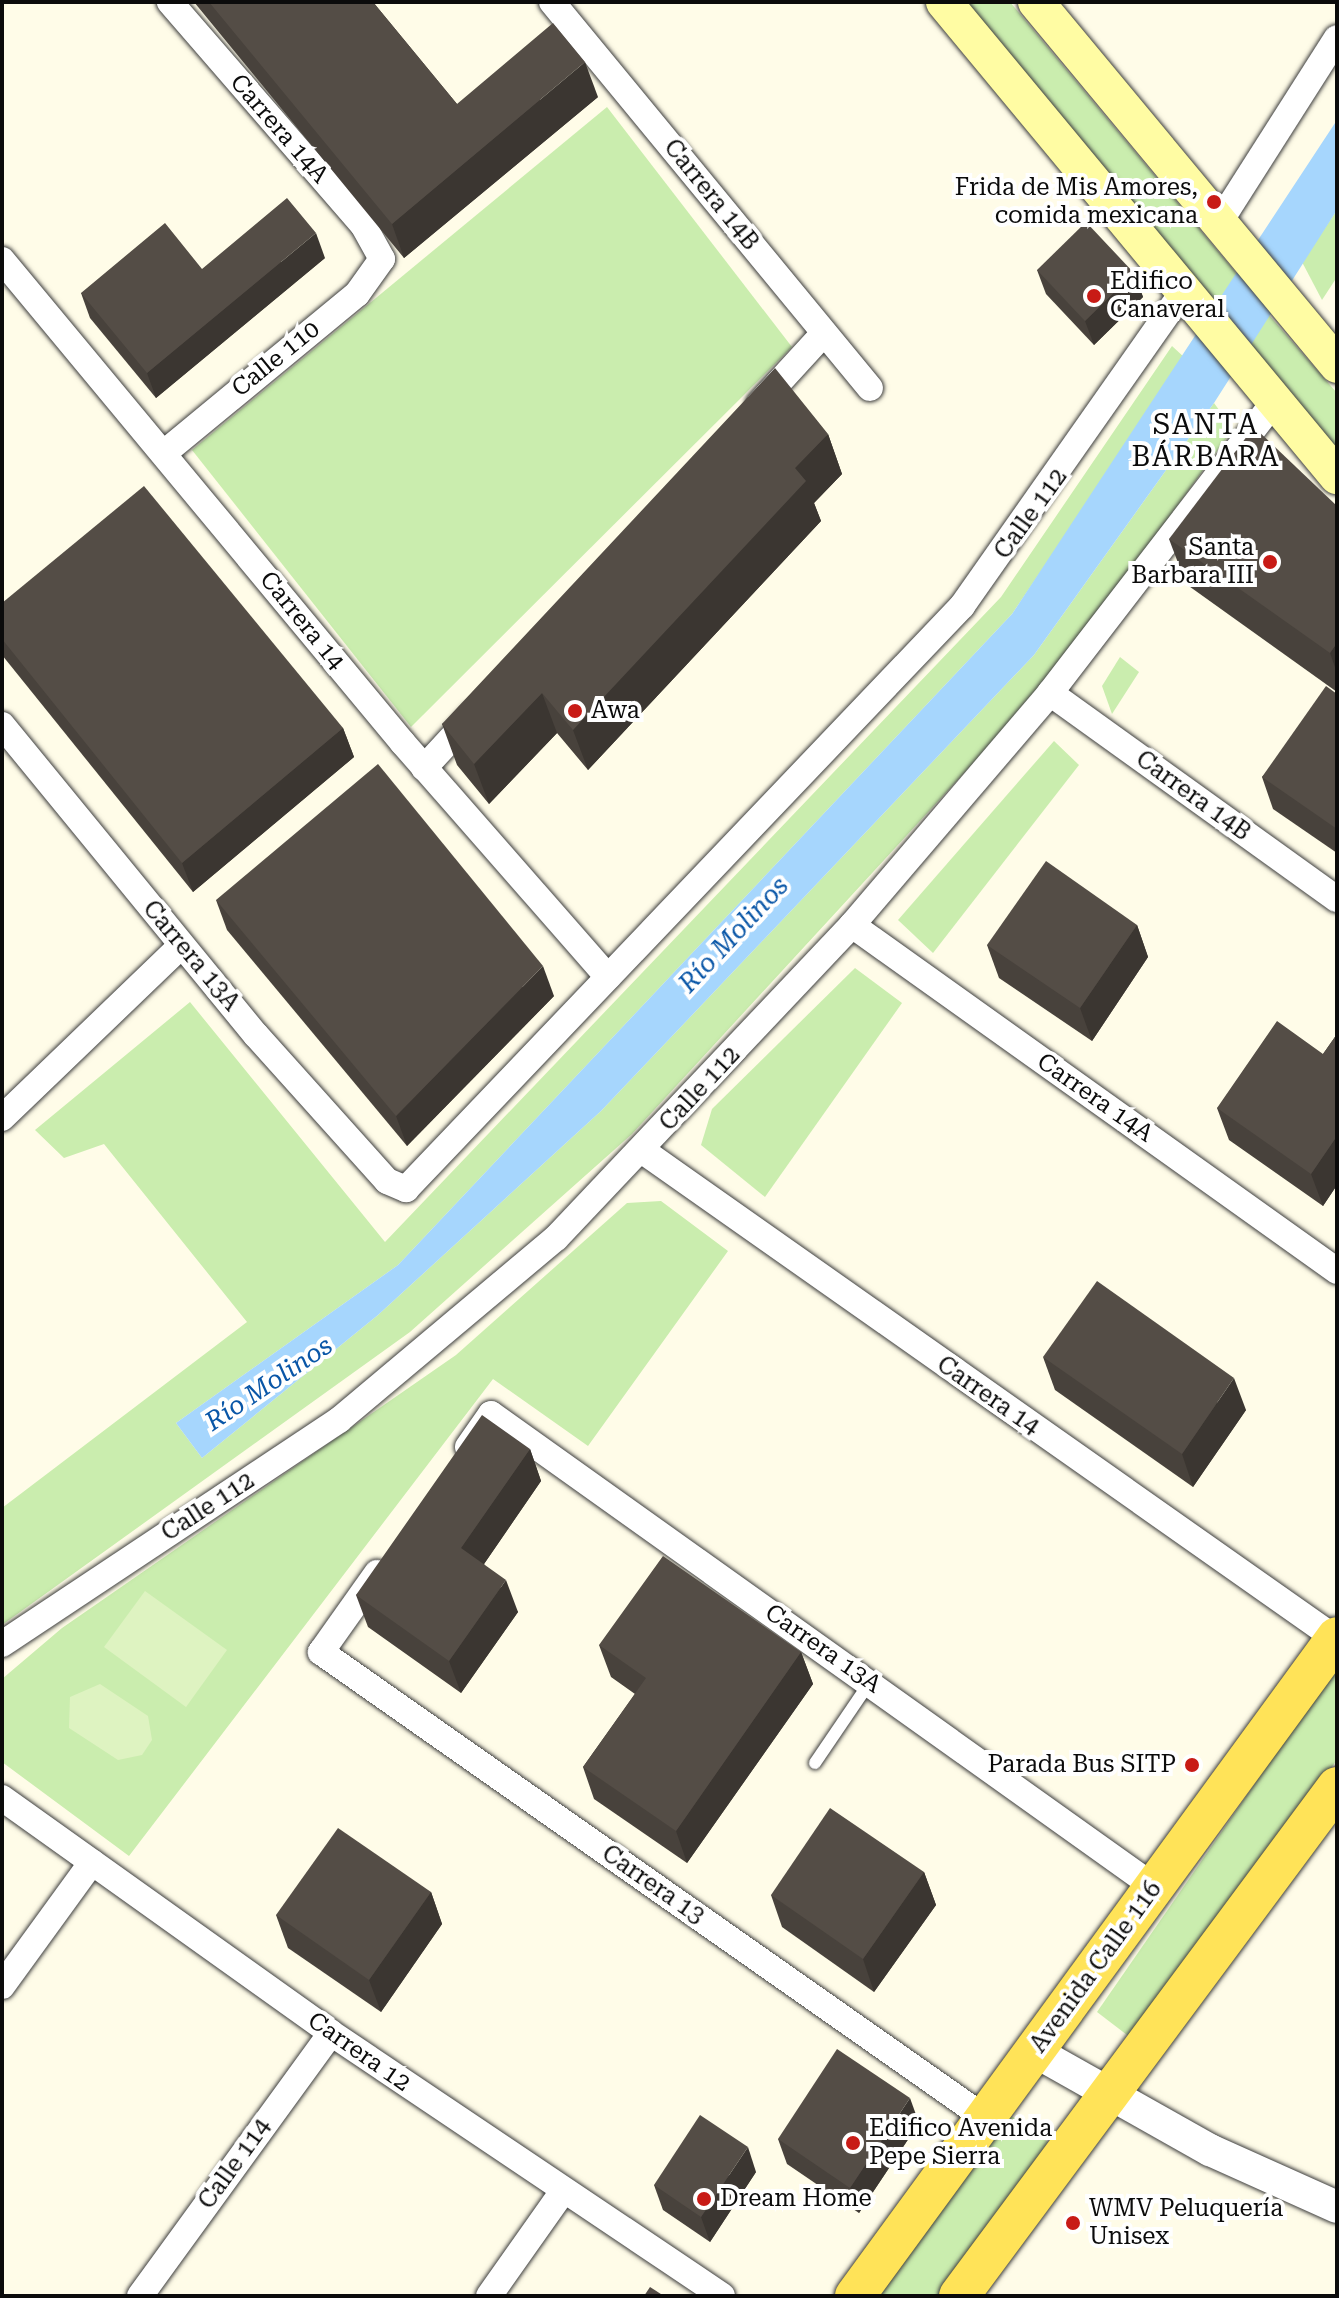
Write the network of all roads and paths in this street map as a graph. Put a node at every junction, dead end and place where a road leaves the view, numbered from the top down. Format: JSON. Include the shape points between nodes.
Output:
{"nodes":[{"id":1,"x":170,"y":2,"type":"edge"},
{"id":2,"x":552,"y":2,"type":"edge"},
{"id":3,"x":944,"y":2,"type":"edge"},
{"id":4,"x":1036,"y":2,"type":"edge"},
{"id":5,"x":1337,"y":38,"type":"edge"},
{"id":6,"x":1219,"y":223,"type":"junction"},
{"id":7,"x":382,"y":259,"type":"joint"},
{"id":8,"x":2,"y":260,"type":"edge"},
{"id":9,"x":1192,"y":302,"type":"junction"},
{"id":10,"x":824,"y":333,"type":"junction"},
{"id":11,"x":1325,"y":347,"type":"edge"},
{"id":12,"x":870,"y":388,"type":"dead end"},
{"id":13,"x":1268,"y":394,"type":"junction"},
{"id":14,"x":743,"y":421,"type":"edge"},
{"id":15,"x":164,"y":453,"type":"junction"},
{"id":16,"x":1337,"y":476,"type":"edge"},
{"id":17,"x":1050,"y":693,"type":"junction"},
{"id":18,"x":489,"y":697,"type":"edge"},
{"id":19,"x":2,"y":725,"type":"edge"},
{"id":20,"x":424,"y":768,"type":"junction"},
{"id":21,"x":1337,"y":899,"type":"edge"},
{"id":22,"x":852,"y":925,"type":"junction"},
{"id":23,"x":181,"y":946,"type":"junction"},
{"id":24,"x":608,"y":977,"type":"junction"},
{"id":25,"x":2,"y":1118,"type":"edge"},
{"id":26,"x":643,"y":1151,"type":"junction"},
{"id":27,"x":387,"y":1181,"type":"joint"},
{"id":28,"x":1337,"y":1271,"type":"edge"},
{"id":29,"x":455,"y":1465,"type":"edge"},
{"id":30,"x":390,"y":1555,"type":"edge"},
{"id":31,"x":1336,"y":1638,"type":"edge"},
{"id":32,"x":2,"y":1644,"type":"edge"},
{"id":33,"x":870,"y":1682,"type":"junction"},
{"id":34,"x":815,"y":1763,"type":"dead end"},
{"id":35,"x":1334,"y":1796,"type":"edge"},
{"id":36,"x":2,"y":1798,"type":"edge"},
{"id":37,"x":92,"y":1862,"type":"junction"},
{"id":38,"x":1154,"y":1887,"type":"junction"},
{"id":39,"x":2,"y":1986,"type":"edge"},
{"id":40,"x":331,"y":2033,"type":"junction"},
{"id":41,"x":1034,"y":2051,"type":"junction"},
{"id":42,"x":1109,"y":2094,"type":"junction"},
{"id":43,"x":985,"y":2118,"type":"junction"},
{"id":44,"x":563,"y":2191,"type":"junction"},
{"id":45,"x":1337,"y":2207,"type":"edge"},
{"id":46,"x":140,"y":2296,"type":"edge"},
{"id":47,"x":489,"y":2296,"type":"edge"},
{"id":48,"x":722,"y":2296,"type":"edge"},
{"id":49,"x":855,"y":2296,"type":"edge"},
{"id":50,"x":959,"y":2296,"type":"edge"}],
"edges":[{"from":1,"to":7,"type":"street","name":"Carrera 14A","via":[[363,225]]},
{"from":2,"to":10,"type":"street","name":"Carrera 14B"},
{"from":3,"to":9,"type":"main road"},
{"from":4,"to":6,"type":"main road"},
{"from":5,"to":6,"type":"street"},
{"from":6,"to":11,"type":"main road"},
{"from":7,"to":15,"type":"street","name":"Calle 110","via":[[357,294]]},
{"from":8,"to":15,"type":"street","name":"Carrera 14"},
{"from":9,"to":13,"type":"main road"},
{"from":9,"to":24,"type":"street","name":"Calle 112","via":[[962,606]]},
{"from":10,"to":12,"type":"street","name":"Carrera 14B"},
{"from":10,"to":14,"type":"street"},
{"from":13,"to":16,"type":"main road"},
{"from":13,"to":17,"type":"street","name":"Calle 112"},
{"from":15,"to":20,"type":"street","name":"Carrera 14"},
{"from":17,"to":21,"type":"street","name":"Carrera 14B"},
{"from":17,"to":22,"type":"street","name":"Calle 112"},
{"from":18,"to":20,"type":"street"},
{"from":19,"to":23,"type":"street","name":"Carrera 13A"},
{"from":20,"to":24,"type":"street","name":"Carrera 14"},
{"from":22,"to":26,"type":"street","name":"Calle 112"},
{"from":22,"to":28,"type":"street","name":"Carrera 14A"},
{"from":23,"to":25,"type":"street"},
{"from":23,"to":27,"type":"street","name":"Carrera 13A"},
{"from":24,"to":27,"type":"street","name":"Calle 112","via":[[420,1182],[406,1189]]},
{"from":26,"to":31,"type":"street","name":"Carrera 14"},
{"from":26,"to":32,"type":"street","name":"Calle 112","via":[[421,1358]]},
{"from":29,"to":33,"type":"street","name":"Carrera 13A","via":[[491,1414]]},
{"from":30,"to":43,"type":"street","name":"Carrera 13","via":[[321,1652]]},
{"from":31,"to":38,"type":"main road","name":"Avenida Calle 116"},
{"from":33,"to":34,"type":"lane"},
{"from":33,"to":38,"type":"street","name":"Carrera 13A"},
{"from":35,"to":42,"type":"main road"},
{"from":36,"to":37,"type":"street","name":"Carrera 12"},
{"from":37,"to":39,"type":"street"},
{"from":37,"to":40,"type":"street","name":"Carrera 12"},
{"from":38,"to":41,"type":"main road","name":"Avenida Calle 116"},
{"from":40,"to":44,"type":"street","name":"Carrera 12"},
{"from":40,"to":46,"type":"street","name":"Calle 114"},
{"from":41,"to":42,"type":"street"},
{"from":41,"to":43,"type":"main road","name":"Avenida Calle 116"},
{"from":42,"to":45,"type":"street"},
{"from":42,"to":50,"type":"main road"},
{"from":43,"to":49,"type":"main road","name":"Avenida Calle 116"},
{"from":44,"to":47,"type":"street"},
{"from":44,"to":48,"type":"street","name":"Carrera 12"}]}
